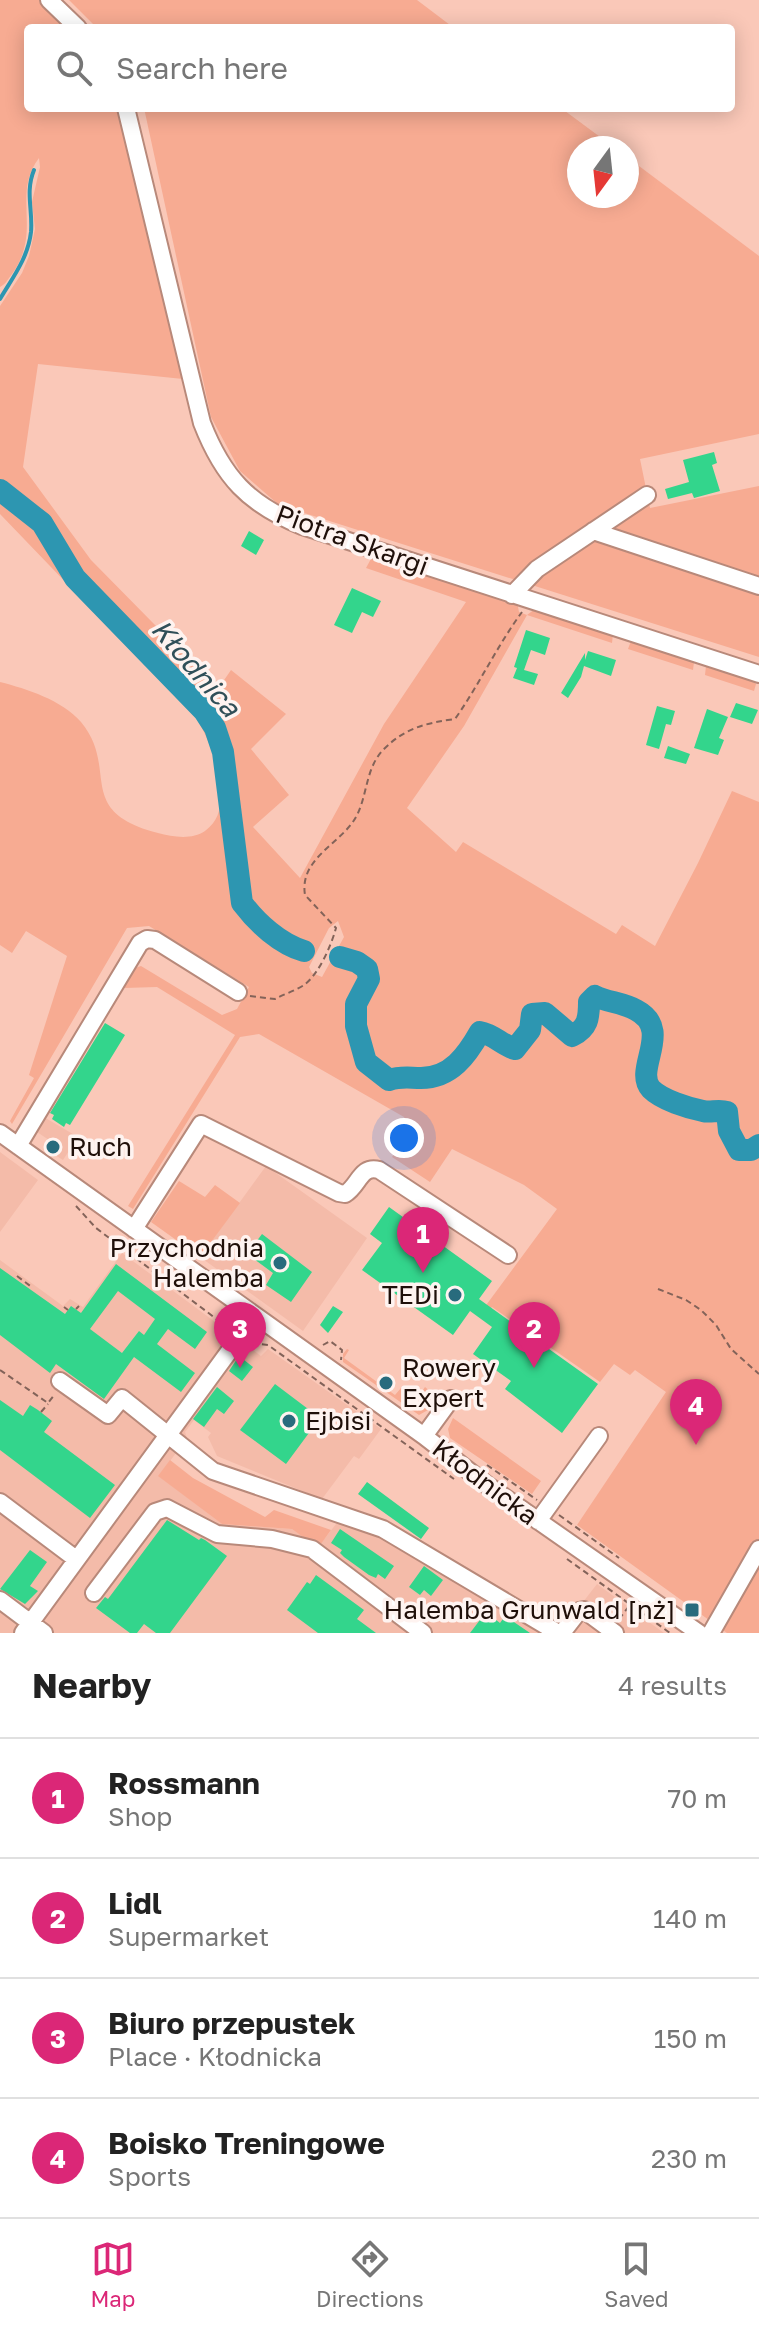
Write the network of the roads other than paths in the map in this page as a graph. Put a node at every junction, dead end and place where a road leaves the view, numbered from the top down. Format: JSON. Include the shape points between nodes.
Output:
{"nodes":[{"id":1,"x":49,"y":0,"type":"edge"},
{"id":2,"x":74,"y":24,"type":"edge"},
{"id":3,"x":127,"y":112,"type":"edge"},
{"id":4,"x":647,"y":495,"type":"dead end"},
{"id":5,"x":593,"y":531,"type":"junction"},
{"id":6,"x":759,"y":586,"type":"edge"},
{"id":7,"x":512,"y":595,"type":"junction"},
{"id":8,"x":759,"y":674,"type":"edge"},
{"id":9,"x":238,"y":992,"type":"road end"},
{"id":10,"x":0,"y":1133,"type":"edge"},
{"id":11,"x":18,"y":1146,"type":"junction"},
{"id":12,"x":134,"y":1229,"type":"junction"},
{"id":13,"x":508,"y":1255,"type":"dead end"},
{"id":14,"x":255,"y":1316,"type":"junction"},
{"id":15,"x":62,"y":1382,"type":"road end"},
{"id":16,"x":451,"y":1399,"type":"dead end"},
{"id":17,"x":168,"y":1434,"type":"junction"},
{"id":18,"x":424,"y":1436,"type":"junction"},
{"id":19,"x":599,"y":1436,"type":"dead end"},
{"id":20,"x":0,"y":1502,"type":"edge"},
{"id":21,"x":538,"y":1521,"type":"junction"},
{"id":22,"x":759,"y":1549,"type":"edge"},
{"id":23,"x":76,"y":1559,"type":"junction"},
{"id":24,"x":94,"y":1593,"type":"dead end"},
{"id":25,"x":0,"y":1600,"type":"edge"},
{"id":26,"x":32,"y":1630,"type":"edge"},
{"id":27,"x":613,"y":1632,"type":"edge"},
{"id":28,"x":423,"y":1633,"type":"edge"},
{"id":29,"x":560,"y":1633,"type":"edge"},
{"id":30,"x":699,"y":1633,"type":"edge"},
{"id":31,"x":711,"y":1633,"type":"edge"}],
"edges":[{"from":1,"to":2,"type":"street"},
{"from":3,"to":7,"type":"street","name":"Piotra Skargi","via":[[202,423],[232,480],[282,518]]},
{"from":4,"to":5,"type":"street"},
{"from":5,"to":6,"type":"street"},
{"from":5,"to":7,"type":"street","via":[[537,569]]},
{"from":7,"to":8,"type":"street","name":"Piotra Skargi"},
{"from":9,"to":11,"type":"street","via":[[155,940],[140,943]]},
{"from":10,"to":11,"type":"street","name":"Kłodnicka"},
{"from":11,"to":12,"type":"street","name":"Kłodnicka"},
{"from":12,"to":13,"type":"street","via":[[201,1124],[339,1193],[352,1190],[364,1171],[379,1170]]},
{"from":12,"to":14,"type":"street","name":"Kłodnicka"},
{"from":14,"to":17,"type":"street"},
{"from":14,"to":18,"type":"street","name":"Kłodnicka"},
{"from":15,"to":17,"type":"street","via":[[108,1415],[122,1398]]},
{"from":16,"to":18,"type":"street"},
{"from":17,"to":23,"type":"street"},
{"from":17,"to":29,"type":"street","via":[[213,1471],[383,1529]]},
{"from":18,"to":21,"type":"street","name":"Kłodnicka"},
{"from":19,"to":21,"type":"street"},
{"from":20,"to":23,"type":"street"},
{"from":21,"to":30,"type":"street","name":"Kłodnicka"},
{"from":22,"to":31,"type":"street"},
{"from":23,"to":26,"type":"street"},
{"from":24,"to":28,"type":"street","via":[[155,1512],[167,1508],[217,1534],[312,1549]]},
{"from":25,"to":26,"type":"street"},
{"from":27,"to":29,"type":"street","via":[[584,1610]]}]}
